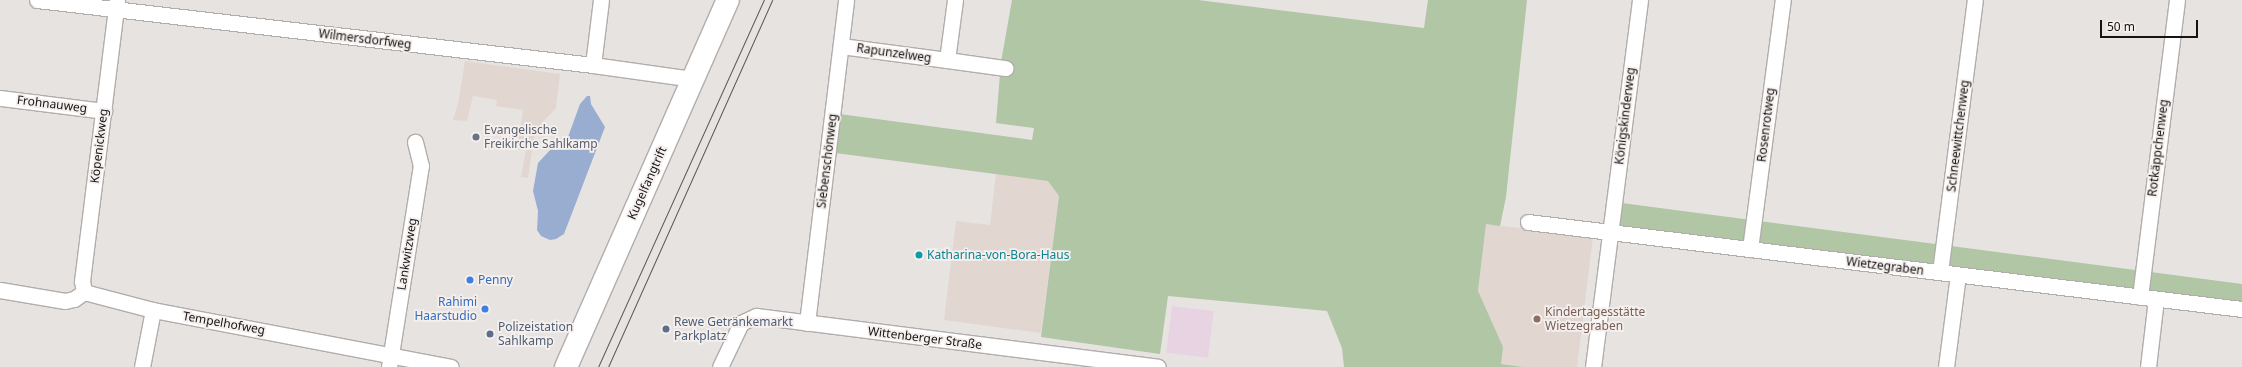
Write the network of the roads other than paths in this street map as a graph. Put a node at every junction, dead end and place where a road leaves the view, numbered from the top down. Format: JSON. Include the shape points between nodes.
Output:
{"nodes":[{"id":1,"x":37,"y":0,"type":"edge"},
{"id":2,"x":601,"y":0,"type":"edge"},
{"id":3,"x":728,"y":0,"type":"edge"},
{"id":4,"x":846,"y":0,"type":"edge"},
{"id":5,"x":955,"y":0,"type":"edge"},
{"id":6,"x":1640,"y":0,"type":"edge"},
{"id":7,"x":1783,"y":0,"type":"edge"},
{"id":8,"x":1975,"y":0,"type":"edge"},
{"id":9,"x":2177,"y":0,"type":"edge"},
{"id":10,"x":116,"y":5,"type":"edge"},
{"id":11,"x":841,"y":46,"type":"junction"},
{"id":12,"x":947,"y":60,"type":"junction"},
{"id":13,"x":593,"y":65,"type":"junction"},
{"id":14,"x":1006,"y":68,"type":"dead end"},
{"id":15,"x":692,"y":79,"type":"junction"},
{"id":16,"x":0,"y":98,"type":"edge"},
{"id":17,"x":104,"y":110,"type":"junction"},
{"id":18,"x":415,"y":142,"type":"dead end"},
{"id":19,"x":1528,"y":222,"type":"dead end"},
{"id":20,"x":1610,"y":232,"type":"junction"},
{"id":21,"x":1750,"y":249,"type":"junction"},
{"id":22,"x":1940,"y":272,"type":"junction"},
{"id":23,"x":1958,"y":275,"type":"junction"},
{"id":24,"x":0,"y":290,"type":"edge"},
{"id":25,"x":84,"y":292,"type":"junction"},
{"id":26,"x":2140,"y":297,"type":"junction"},
{"id":27,"x":2156,"y":299,"type":"junction"},
{"id":28,"x":2242,"y":309,"type":"edge"},
{"id":29,"x":153,"y":310,"type":"junction"},
{"id":30,"x":808,"y":323,"type":"junction"},
{"id":31,"x":390,"y":361,"type":"edge"},
{"id":32,"x":142,"y":367,"type":"edge"},
{"id":33,"x":451,"y":367,"type":"edge"},
{"id":34,"x":566,"y":367,"type":"edge"},
{"id":35,"x":720,"y":367,"type":"edge"},
{"id":36,"x":1158,"y":367,"type":"edge"},
{"id":37,"x":1593,"y":367,"type":"edge"},
{"id":38,"x":1946,"y":367,"type":"edge"},
{"id":39,"x":2148,"y":367,"type":"edge"}],
"edges":[{"from":1,"to":10,"type":"street","name":"Wilmersdorfweg"},
{"from":2,"to":13,"type":"street"},
{"from":3,"to":15,"type":"street","name":"Kugelfangtrift"},
{"from":4,"to":11,"type":"street","name":"Siebenschönweg"},
{"from":5,"to":12,"type":"street","name":"Rapunzelweg"},
{"from":6,"to":20,"type":"street","name":"Königskinderweg"},
{"from":7,"to":21,"type":"street","name":"Rosenrotweg"},
{"from":8,"to":22,"type":"street","name":"Schneewittchenweg"},
{"from":9,"to":26,"type":"street","name":"Rotkäppchenweg"},
{"from":10,"to":13,"type":"street","name":"Wilmersdorfweg"},
{"from":10,"to":17,"type":"street","name":"Köpenickweg"},
{"from":11,"to":12,"type":"street","name":"Rapunzelweg"},
{"from":11,"to":30,"type":"street","name":"Siebenschönweg"},
{"from":12,"to":14,"type":"street","name":"Rapunzelweg"},
{"from":13,"to":15,"type":"street","name":"Wilmersdorfweg"},
{"from":15,"to":34,"type":"street","name":"Kugelfangtrift"},
{"from":16,"to":17,"type":"street","name":"Frohnauweg"},
{"from":17,"to":25,"type":"street","name":"Köpenickweg","via":[[82,281]]},
{"from":18,"to":31,"type":"street","name":"Lankwitzweg","via":[[421,166]]},
{"from":19,"to":20,"type":"street","name":"Wietzegraben"},
{"from":20,"to":21,"type":"street","name":"Wietzegraben"},
{"from":20,"to":37,"type":"street","name":"Königskinderweg"},
{"from":21,"to":22,"type":"street","name":"Wietzegraben"},
{"from":22,"to":23,"type":"street","name":"Wietzegraben"},
{"from":23,"to":26,"type":"street","name":"Wietzegraben"},
{"from":23,"to":38,"type":"street"},
{"from":24,"to":25,"type":"street","via":[[65,301],[74,299]]},
{"from":25,"to":29,"type":"street","name":"Tempelhofweg"},
{"from":26,"to":27,"type":"street","name":"Wietzegraben"},
{"from":27,"to":28,"type":"street","name":"Wietzegraben"},
{"from":27,"to":39,"type":"street"},
{"from":29,"to":31,"type":"street","name":"Tempelhofweg"},
{"from":29,"to":32,"type":"street"},
{"from":30,"to":35,"type":"street","name":"Wittenberger Straße","via":[[756,316],[741,323]]},
{"from":30,"to":36,"type":"street","name":"Wittenberger Straße"},
{"from":31,"to":33,"type":"street","name":"Tempelhofweg"}]}
